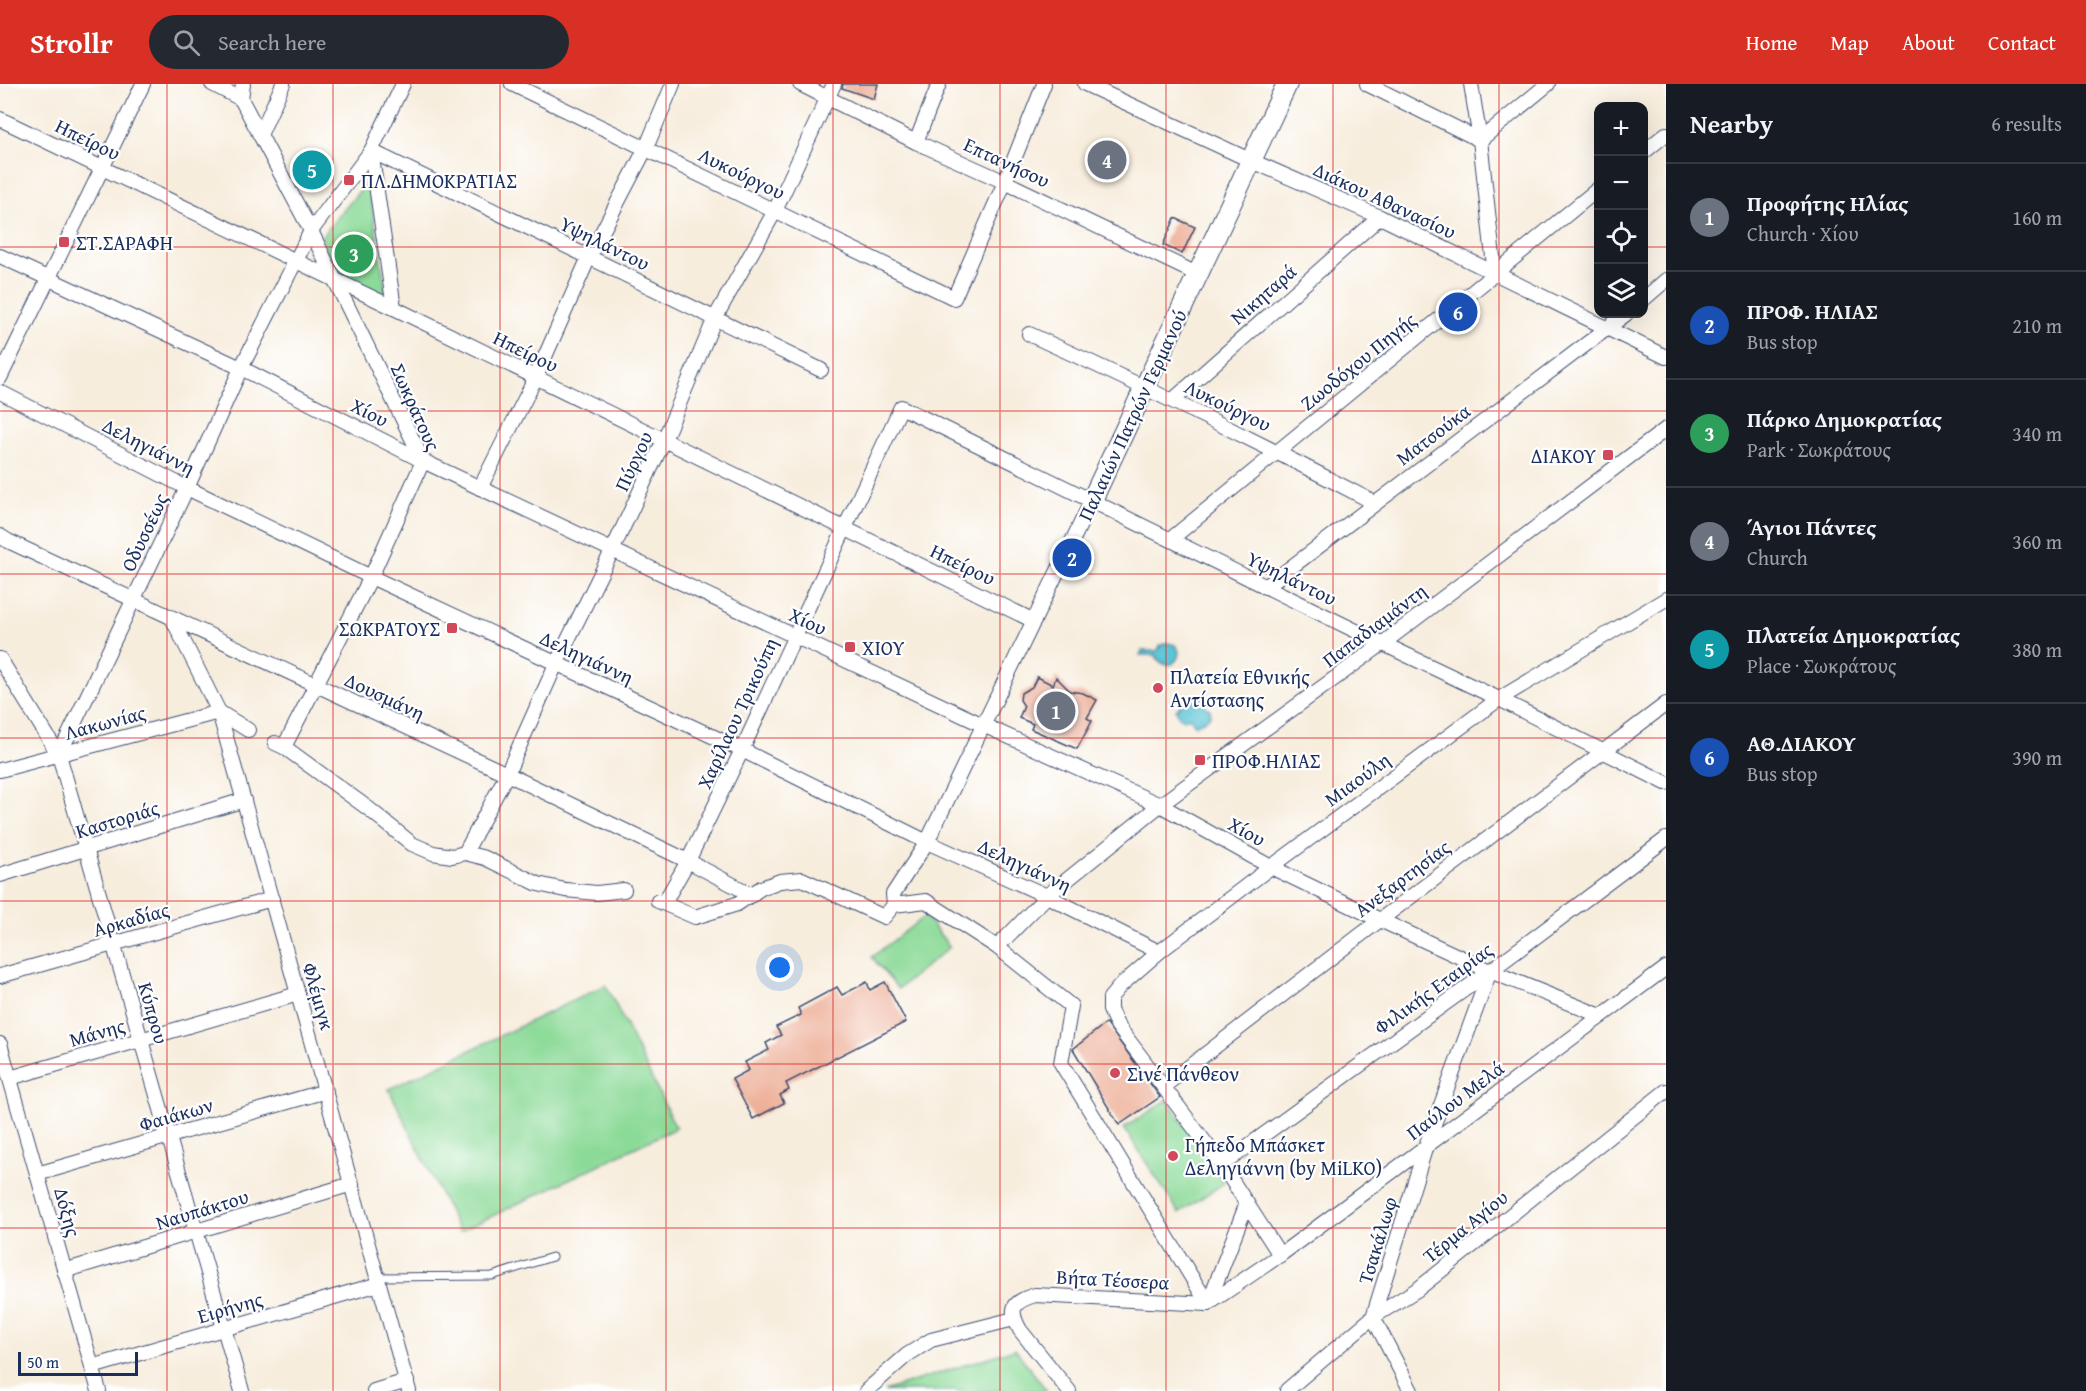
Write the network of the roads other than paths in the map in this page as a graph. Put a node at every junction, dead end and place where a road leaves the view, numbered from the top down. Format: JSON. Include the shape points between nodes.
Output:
{"nodes":[{"id":1,"x":143,"y":84,"type":"edge"},
{"id":2,"x":212,"y":84,"type":"edge"},
{"id":3,"x":243,"y":84,"type":"edge"},
{"id":4,"x":283,"y":84,"type":"edge"},
{"id":5,"x":403,"y":84,"type":"edge"},
{"id":6,"x":512,"y":84,"type":"edge"},
{"id":7,"x":673,"y":84,"type":"edge"},
{"id":8,"x":800,"y":84,"type":"edge"},
{"id":9,"x":834,"y":84,"type":"edge"},
{"id":10,"x":939,"y":84,"type":"edge"},
{"id":11,"x":1044,"y":84,"type":"edge"},
{"id":12,"x":1085,"y":84,"type":"edge"},
{"id":13,"x":1287,"y":84,"type":"edge"},
{"id":14,"x":1367,"y":84,"type":"edge"},
{"id":15,"x":1471,"y":84,"type":"edge"},
{"id":16,"x":1548,"y":84,"type":"edge"},
{"id":17,"x":827,"y":98,"type":"junction"},
{"id":18,"x":241,"y":99,"type":"junction"},
{"id":19,"x":0,"y":119,"type":"edge"},
{"id":20,"x":1666,"y":134,"type":"edge"},
{"id":21,"x":260,"y":135,"type":"junction"},
{"id":22,"x":1480,"y":140,"type":"junction"},
{"id":23,"x":916,"y":142,"type":"junction"},
{"id":24,"x":646,"y":148,"type":"junction"},
{"id":25,"x":1648,"y":149,"type":"edge"},
{"id":26,"x":371,"y":152,"type":"junction"},
{"id":27,"x":1252,"y":161,"type":"junction"},
{"id":28,"x":103,"y":168,"type":"junction"},
{"id":29,"x":1005,"y":182,"type":"junction"},
{"id":30,"x":1594,"y":193,"type":"edge"},
{"id":31,"x":775,"y":211,"type":"junction"},
{"id":32,"x":1380,"y":217,"type":"junction"},
{"id":33,"x":311,"y":231,"type":"junction"},
{"id":34,"x":0,"y":256,"type":"edge"},
{"id":35,"x":589,"y":257,"type":"junction"},
{"id":36,"x":296,"y":262,"type":"junction"},
{"id":37,"x":1198,"y":275,"type":"junction"},
{"id":38,"x":1495,"y":275,"type":"junction"},
{"id":39,"x":50,"y":278,"type":"junction"},
{"id":40,"x":334,"y":280,"type":"junction"},
{"id":41,"x":1666,"y":280,"type":"edge"},
{"id":42,"x":1648,"y":296,"type":"edge"},
{"id":43,"x":394,"y":308,"type":"junction"},
{"id":44,"x":715,"y":318,"type":"junction"},
{"id":45,"x":1621,"y":318,"type":"edge"},
{"id":46,"x":1607,"y":329,"type":"junction"},
{"id":47,"x":1029,"y":334,"type":"dead end"},
{"id":48,"x":1666,"y":357,"type":"edge"},
{"id":49,"x":241,"y":368,"type":"junction"},
{"id":50,"x":821,"y":370,"type":"dead end"},
{"id":51,"x":536,"y":377,"type":"junction"},
{"id":52,"x":0,"y":378,"type":"edge"},
{"id":53,"x":1145,"y":386,"type":"junction"},
{"id":54,"x":0,"y":392,"type":"edge"},
{"id":55,"x":1173,"y":400,"type":"junction"},
{"id":56,"x":901,"y":407,"type":"joint"},
{"id":57,"x":1666,"y":429,"type":"edge"},
{"id":58,"x":664,"y":440,"type":"junction"},
{"id":59,"x":1278,"y":452,"type":"junction"},
{"id":60,"x":423,"y":461,"type":"junction"},
{"id":61,"x":187,"y":488,"type":"junction"},
{"id":62,"x":480,"y":488,"type":"junction"},
{"id":63,"x":1092,"y":500,"type":"junction"},
{"id":64,"x":1375,"y":502,"type":"junction"},
{"id":65,"x":846,"y":528,"type":"junction"},
{"id":66,"x":0,"y":536,"type":"edge"},
{"id":67,"x":1171,"y":539,"type":"junction"},
{"id":68,"x":612,"y":550,"type":"junction"},
{"id":69,"x":371,"y":577,"type":"junction"},
{"id":70,"x":1265,"y":586,"type":"junction"},
{"id":71,"x":1666,"y":599,"type":"edge"},
{"id":72,"x":134,"y":600,"type":"junction"},
{"id":73,"x":172,"y":618,"type":"junction"},
{"id":74,"x":1034,"y":621,"type":"junction"},
{"id":75,"x":795,"y":636,"type":"junction"},
{"id":76,"x":1382,"y":644,"type":"junction"},
{"id":77,"x":1,"y":663,"type":"edge"},
{"id":78,"x":556,"y":664,"type":"junction"},
{"id":79,"x":317,"y":686,"type":"junction"},
{"id":80,"x":1499,"y":699,"type":"junction"},
{"id":81,"x":1666,"y":704,"type":"edge"},
{"id":82,"x":219,"y":712,"type":"junction"},
{"id":83,"x":983,"y":725,"type":"junction"},
{"id":84,"x":249,"y":730,"type":"dead end"},
{"id":85,"x":742,"y":750,"type":"junction"},
{"id":86,"x":1603,"y":750,"type":"junction"},
{"id":87,"x":59,"y":755,"type":"junction"},
{"id":88,"x":0,"y":770,"type":"edge"},
{"id":89,"x":507,"y":774,"type":"junction"},
{"id":90,"x":1666,"y":783,"type":"edge"},
{"id":91,"x":244,"y":800,"type":"junction"},
{"id":92,"x":1160,"y":805,"type":"junction"},
{"id":93,"x":1666,"y":839,"type":"edge"},
{"id":94,"x":927,"y":842,"type":"junction"},
{"id":95,"x":86,"y":849,"type":"junction"},
{"id":96,"x":465,"y":853,"type":"junction"},
{"id":97,"x":688,"y":861,"type":"junction"},
{"id":98,"x":1271,"y":867,"type":"junction"},
{"id":99,"x":0,"y":875,"type":"edge"},
{"id":100,"x":624,"y":890,"type":"dead end"},
{"id":101,"x":752,"y":895,"type":"junction"},
{"id":102,"x":1047,"y":896,"type":"junction"},
{"id":103,"x":272,"y":899,"type":"junction"},
{"id":104,"x":894,"y":904,"type":"junction"},
{"id":105,"x":1380,"y":920,"type":"junction"},
{"id":106,"x":114,"y":944,"type":"junction"},
{"id":107,"x":997,"y":947,"type":"junction"},
{"id":108,"x":1159,"y":952,"type":"junction"},
{"id":109,"x":1666,"y":968,"type":"edge"},
{"id":110,"x":1490,"y":971,"type":"junction"},
{"id":111,"x":0,"y":976,"type":"edge"},
{"id":112,"x":298,"y":994,"type":"junction"},
{"id":113,"x":1601,"y":1016,"type":"junction"},
{"id":114,"x":141,"y":1040,"type":"junction"},
{"id":115,"x":0,"y":1044,"type":"edge"},
{"id":116,"x":10,"y":1078,"type":"junction"},
{"id":117,"x":1164,"y":1086,"type":"junction"},
{"id":118,"x":326,"y":1091,"type":"junction"},
{"id":119,"x":1666,"y":1091,"type":"edge"},
{"id":120,"x":169,"y":1136,"type":"junction"},
{"id":121,"x":1426,"y":1146,"type":"junction"},
{"id":122,"x":1222,"y":1165,"type":"junction"},
{"id":123,"x":37,"y":1174,"type":"junction"},
{"id":124,"x":352,"y":1184,"type":"junction"},
{"id":125,"x":1247,"y":1203,"type":"junction"},
{"id":126,"x":196,"y":1231,"type":"junction"},
{"id":127,"x":1280,"y":1255,"type":"junction"},
{"id":128,"x":552,"y":1257,"type":"dead end"},
{"id":129,"x":64,"y":1271,"type":"junction"},
{"id":130,"x":378,"y":1280,"type":"junction"},
{"id":131,"x":1208,"y":1304,"type":"junction"},
{"id":132,"x":1374,"y":1317,"type":"junction"},
{"id":133,"x":1014,"y":1319,"type":"junction"},
{"id":134,"x":224,"y":1329,"type":"junction"},
{"id":135,"x":92,"y":1366,"type":"junction"},
{"id":136,"x":408,"y":1386,"type":"edge"},
{"id":137,"x":1287,"y":1390,"type":"edge"},
{"id":138,"x":99,"y":1391,"type":"edge"},
{"id":139,"x":242,"y":1391,"type":"edge"},
{"id":140,"x":374,"y":1391,"type":"edge"},
{"id":141,"x":866,"y":1391,"type":"edge"},
{"id":142,"x":1069,"y":1391,"type":"edge"},
{"id":143,"x":1411,"y":1391,"type":"edge"}],
"edges":[{"from":1,"to":28,"type":"street"},
{"from":2,"to":18,"type":"street"},
{"from":3,"to":18,"type":"street"},
{"from":4,"to":21,"type":"street"},
{"from":5,"to":26,"type":"street","name":"Οδυσσέως"},
{"from":6,"to":24,"type":"street","name":"Λυκούργου"},
{"from":7,"to":24,"type":"street"},
{"from":8,"to":17,"type":"street","name":"Επτανήσου"},
{"from":9,"to":17,"type":"street","name":"Πύργου"},
{"from":10,"to":23,"type":"street"},
{"from":11,"to":29,"type":"street"},
{"from":12,"to":27,"type":"street","name":"Διάκου Αθανασίου"},
{"from":13,"to":27,"type":"street","name":"Παλαιών Πατρών Γερμανού"},
{"from":14,"to":22,"type":"street"},
{"from":15,"to":22,"type":"street"},
{"from":16,"to":22,"type":"street"},
{"from":17,"to":23,"type":"street","name":"Επτανήσου"},
{"from":17,"to":31,"type":"street","name":"Πύργου"},
{"from":18,"to":21,"type":"street","name":"Σωκράτους"},
{"from":19,"to":28,"type":"street","name":"Ηπείρου"},
{"from":20,"to":25,"type":"street"},
{"from":21,"to":33,"type":"street","name":"Σωκράτους"},
{"from":22,"to":38,"type":"street"},
{"from":23,"to":29,"type":"street","name":"Επτανήσου"},
{"from":24,"to":31,"type":"street","name":"Λυκούργου"},
{"from":24,"to":35,"type":"street"},
{"from":26,"to":33,"type":"street","name":"Οδυσσέως"},
{"from":26,"to":35,"type":"street","name":"Υψηλάντου"},
{"from":26,"to":43,"type":"street"},
{"from":27,"to":32,"type":"street","name":"Διάκου Αθανασίου"},
{"from":27,"to":37,"type":"street","name":"Παλαιών Πατρών Γερμανού"},
{"from":28,"to":36,"type":"street","name":"Ηπείρου"},
{"from":28,"to":39,"type":"street"},
{"from":29,"to":31,"type":"street","name":"Λυκούργου","via":[[954,298]]},
{"from":29,"to":37,"type":"street","name":"Επτανήσου"},
{"from":30,"to":38,"type":"street","name":"Ζωοδόχου Πηγής"},
{"from":31,"to":44,"type":"street","name":"Πύργου"},
{"from":32,"to":38,"type":"street","name":"Διάκου Αθανασίου"},
{"from":32,"to":55,"type":"street","name":"Νικηταρά"},
{"from":33,"to":36,"type":"street","name":"Οδυσσέως"},
{"from":33,"to":40,"type":"street","name":"Σωκράτους"},
{"from":34,"to":39,"type":"street","name":"Χίου"},
{"from":35,"to":44,"type":"street","name":"Υψηλάντου"},
{"from":35,"to":51,"type":"street"},
{"from":36,"to":40,"type":"street","name":"Ηπείρου"},
{"from":36,"to":49,"type":"street","name":"Οδυσσέως"},
{"from":37,"to":53,"type":"street","name":"Παλαιών Πατρών Γερμανού"},
{"from":38,"to":46,"type":"street","name":"Διάκου Αθανασίου"},
{"from":38,"to":59,"type":"street","name":"Ζωοδόχου Πηγής"},
{"from":39,"to":49,"type":"street","name":"Χίου"},
{"from":39,"to":52,"type":"street"},
{"from":40,"to":43,"type":"street","name":"Ηπείρου"},
{"from":40,"to":60,"type":"street","name":"Σωκράτους"},
{"from":41,"to":42,"type":"street"},
{"from":43,"to":51,"type":"street","name":"Ηπείρου"},
{"from":44,"to":50,"type":"street","name":"Υψηλάντου"},
{"from":44,"to":58,"type":"street","name":"Πύργου"},
{"from":45,"to":46,"type":"street","name":"Ματσούκα"},
{"from":46,"to":48,"type":"street","name":"Διάκου Αθανασίου"},
{"from":46,"to":64,"type":"street","name":"Ματσούκα"},
{"from":47,"to":53,"type":"street","name":"Λυκούργου"},
{"from":49,"to":60,"type":"street","name":"Χίου"},
{"from":49,"to":61,"type":"street","name":"Οδυσσέως"},
{"from":51,"to":58,"type":"street","name":"Ηπείρου"},
{"from":51,"to":62,"type":"street"},
{"from":53,"to":55,"type":"street","name":"Λυκούργου"},
{"from":53,"to":63,"type":"street","name":"Παλαιών Πατρών Γερμανού"},
{"from":54,"to":61,"type":"street","name":"Δεληγιάννη"},
{"from":55,"to":59,"type":"street","name":"Λυκούργου"},
{"from":56,"to":63,"type":"street","name":"Υψηλάντου"},
{"from":56,"to":65,"type":"street","name":"Χαρίλαου Τρικούπη"},
{"from":57,"to":76,"type":"street","name":"Παπαδιαμάντη"},
{"from":58,"to":65,"type":"street","name":"Ηπείρου"},
{"from":58,"to":68,"type":"street","name":"Πύργου"},
{"from":59,"to":64,"type":"street","name":"Λυκούργου"},
{"from":59,"to":67,"type":"street","name":"Ζωοδόχου Πηγής"},
{"from":60,"to":62,"type":"street","name":"Χίου"},
{"from":60,"to":69,"type":"street","name":"Σωκράτους"},
{"from":61,"to":69,"type":"street","name":"Δεληγιάννη"},
{"from":61,"to":72,"type":"street","name":"Οδυσσέως"},
{"from":62,"to":68,"type":"street","name":"Χίου"},
{"from":63,"to":67,"type":"street","name":"Υψηλάντου"},
{"from":63,"to":74,"type":"street","name":"Παλαιών Πατρών Γερμανού"},
{"from":64,"to":70,"type":"street","name":"Ματσούκα"},
{"from":65,"to":74,"type":"street","name":"Ηπείρου"},
{"from":65,"to":75,"type":"street","name":"Χαρίλαου Τρικούπη"},
{"from":66,"to":72,"type":"street","name":"Δουσμάνη"},
{"from":67,"to":70,"type":"street","name":"Υψηλάντου"},
{"from":68,"to":75,"type":"street","name":"Χίου"},
{"from":68,"to":78,"type":"street","name":"Πύργου"},
{"from":69,"to":78,"type":"street","name":"Δεληγιάννη"},
{"from":69,"to":79,"type":"street","name":"Σωκράτους"},
{"from":70,"to":76,"type":"street","name":"Υψηλάντου"},
{"from":71,"to":80,"type":"street","name":"Μιαούλη"},
{"from":72,"to":73,"type":"street","name":"Δουσμάνη"},
{"from":72,"to":87,"type":"street","name":"Οδυσσέως"},
{"from":73,"to":79,"type":"street","name":"Δουσμάνη"},
{"from":73,"to":82,"type":"street","name":"Φλέμιγκ"},
{"from":74,"to":83,"type":"street","name":"Παλαιών Πατρών Γερμανού"},
{"from":75,"to":83,"type":"street","name":"Χίου"},
{"from":75,"to":85,"type":"street","name":"Χαρίλαου Τρικούπη"},
{"from":76,"to":80,"type":"street","name":"Υψηλάντου"},
{"from":76,"to":92,"type":"street","name":"Παπαδιαμάντη"},
{"from":77,"to":87,"type":"street","name":"Κύπρου"},
{"from":78,"to":85,"type":"street","name":"Δεληγιάννη"},
{"from":78,"to":89,"type":"street","name":"Πύργου"},
{"from":79,"to":89,"type":"street","name":"Δουσμάνη"},
{"from":79,"to":96,"type":"street","name":"Σωκράτους","via":[[279,745],[412,843],[433,853]]},
{"from":80,"to":86,"type":"street","name":"Υψηλάντου"},
{"from":80,"to":98,"type":"street","name":"Μιαούλη"},
{"from":81,"to":86,"type":"street","name":"Ανεξαρτησίας"},
{"from":82,"to":84,"type":"street"},
{"from":82,"to":87,"type":"street","name":"Λακωνίας"},
{"from":82,"to":91,"type":"street","name":"Φλέμιγκ"},
{"from":83,"to":92,"type":"street","name":"Χίου"},
{"from":83,"to":94,"type":"street","name":"Παλαιών Πατρών Γερμανού"},
{"from":85,"to":94,"type":"street","name":"Δεληγιάννη"},
{"from":85,"to":97,"type":"street","name":"Χαρίλαου Τρικούπη"},
{"from":86,"to":90,"type":"street","name":"Υψηλάντου"},
{"from":86,"to":105,"type":"street","name":"Ανεξαρτησίας"},
{"from":87,"to":88,"type":"street","name":"Λακωνίας"},
{"from":87,"to":95,"type":"street","name":"Κύπρου"},
{"from":89,"to":96,"type":"street","name":"Πύργου"},
{"from":89,"to":97,"type":"street","name":"Δουσμάνη"},
{"from":91,"to":95,"type":"street","name":"Καστοριάς"},
{"from":91,"to":103,"type":"street","name":"Φλέμιγκ"},
{"from":92,"to":98,"type":"street","name":"Χίου"},
{"from":92,"to":102,"type":"street","name":"Παπαδιαμάντη"},
{"from":93,"to":110,"type":"street","name":"Φιλικής Εταιρίας"},
{"from":94,"to":102,"type":"street","name":"Δεληγιάννη"},
{"from":94,"to":104,"type":"street","name":"Παλαιών Πατρών Γερμανού","via":[[893,894]]},
{"from":95,"to":99,"type":"street","name":"Καστοριάς"},
{"from":95,"to":106,"type":"street","name":"Κύπρου"},
{"from":96,"to":100,"type":"street","via":[[485,858],[538,884],[597,893]]},
{"from":97,"to":101,"type":"street","name":"Δουσμάνη"},
{"from":97,"to":101,"type":"street","name":"Χαρίλαου Τρικούπη","via":[[660,901],[695,917]]},
{"from":98,"to":105,"type":"street","name":"Χίου"},
{"from":98,"to":108,"type":"street","name":"Μιαούλη"},
{"from":101,"to":104,"type":"street","via":[[780,881],[802,879],[884,916]]},
{"from":102,"to":107,"type":"street","name":"Παπαδιαμάντη"},
{"from":102,"to":108,"type":"street","name":"Δεληγιάννη"},
{"from":103,"to":106,"type":"street","name":"Αρκαδίας"},
{"from":103,"to":112,"type":"street","name":"Φλέμιγκ"},
{"from":104,"to":107,"type":"street","via":[[926,901]]},
{"from":105,"to":110,"type":"street","name":"Χίου"},
{"from":105,"to":117,"type":"street","name":"Ανεξαρτησίας"},
{"from":106,"to":111,"type":"street","name":"Αρκαδίας"},
{"from":106,"to":114,"type":"street","name":"Κύπρου"},
{"from":107,"to":131,"type":"street","via":[[1071,1006],[1061,1063]]},
{"from":108,"to":117,"type":"street","name":"Μιαούλη","via":[[1120,986],[1110,998],[1110,1010]]},
{"from":109,"to":113,"type":"street","name":"Παύλου Μελά"},
{"from":110,"to":113,"type":"street","name":"Χίου"},
{"from":110,"to":121,"type":"street","name":"Τσακάλωφ"},
{"from":110,"to":122,"type":"street","name":"Φιλικής Εταιρίας"},
{"from":112,"to":114,"type":"street","name":"Μάνης"},
{"from":112,"to":118,"type":"street","name":"Φλέμιγκ"},
{"from":113,"to":121,"type":"street","name":"Παύλου Μελά"},
{"from":114,"to":116,"type":"street","name":"Μάνης"},
{"from":114,"to":120,"type":"street","name":"Κύπρου"},
{"from":115,"to":116,"type":"street","name":"Δόξης"},
{"from":116,"to":123,"type":"street","name":"Δόξης"},
{"from":117,"to":122,"type":"street"},
{"from":118,"to":120,"type":"street","name":"Φαιάκων"},
{"from":118,"to":124,"type":"street","name":"Φλέμιγκ"},
{"from":119,"to":132,"type":"street","name":"Τέρμα Αγίου","via":[[1418,1289]]},
{"from":120,"to":123,"type":"street","name":"Φαιάκων"},
{"from":120,"to":126,"type":"street","name":"Κύπρου"},
{"from":121,"to":127,"type":"street","name":"Παύλου Μελά"},
{"from":121,"to":132,"type":"street","name":"Τσακάλωφ"},
{"from":122,"to":125,"type":"street"},
{"from":123,"to":129,"type":"street","name":"Δόξης"},
{"from":124,"to":126,"type":"street","name":"Ναυπάκτου"},
{"from":124,"to":130,"type":"street","name":"Φλέμιγκ"},
{"from":125,"to":127,"type":"street"},
{"from":125,"to":131,"type":"street"},
{"from":126,"to":129,"type":"street","name":"Ναυπάκτου"},
{"from":126,"to":134,"type":"street","name":"Κύπρου"},
{"from":127,"to":131,"type":"street","name":"Παύλου Μελά"},
{"from":128,"to":130,"type":"lane","via":[[492,1276]]},
{"from":129,"to":135,"type":"street","name":"Δόξης"},
{"from":130,"to":134,"type":"street","name":"Ειρήνης"},
{"from":130,"to":136,"type":"street","name":"Φλέμιγκ"},
{"from":131,"to":133,"type":"street","name":"Βήτα Τέσσερα","via":[[1035,1295],[1019,1300],[1013,1309]]},
{"from":132,"to":137,"type":"street","name":"Τέρμα Αγίου"},
{"from":132,"to":143,"type":"street"},
{"from":133,"to":141,"type":"street","via":[[931,1340],[907,1355]]},
{"from":133,"to":142,"type":"street"},
{"from":134,"to":135,"type":"street","name":"Ειρήνης"},
{"from":134,"to":139,"type":"street","name":"Κύπρου"},
{"from":135,"to":138,"type":"street","name":"Δόξης"},
{"from":136,"to":140,"type":"street"}]}
